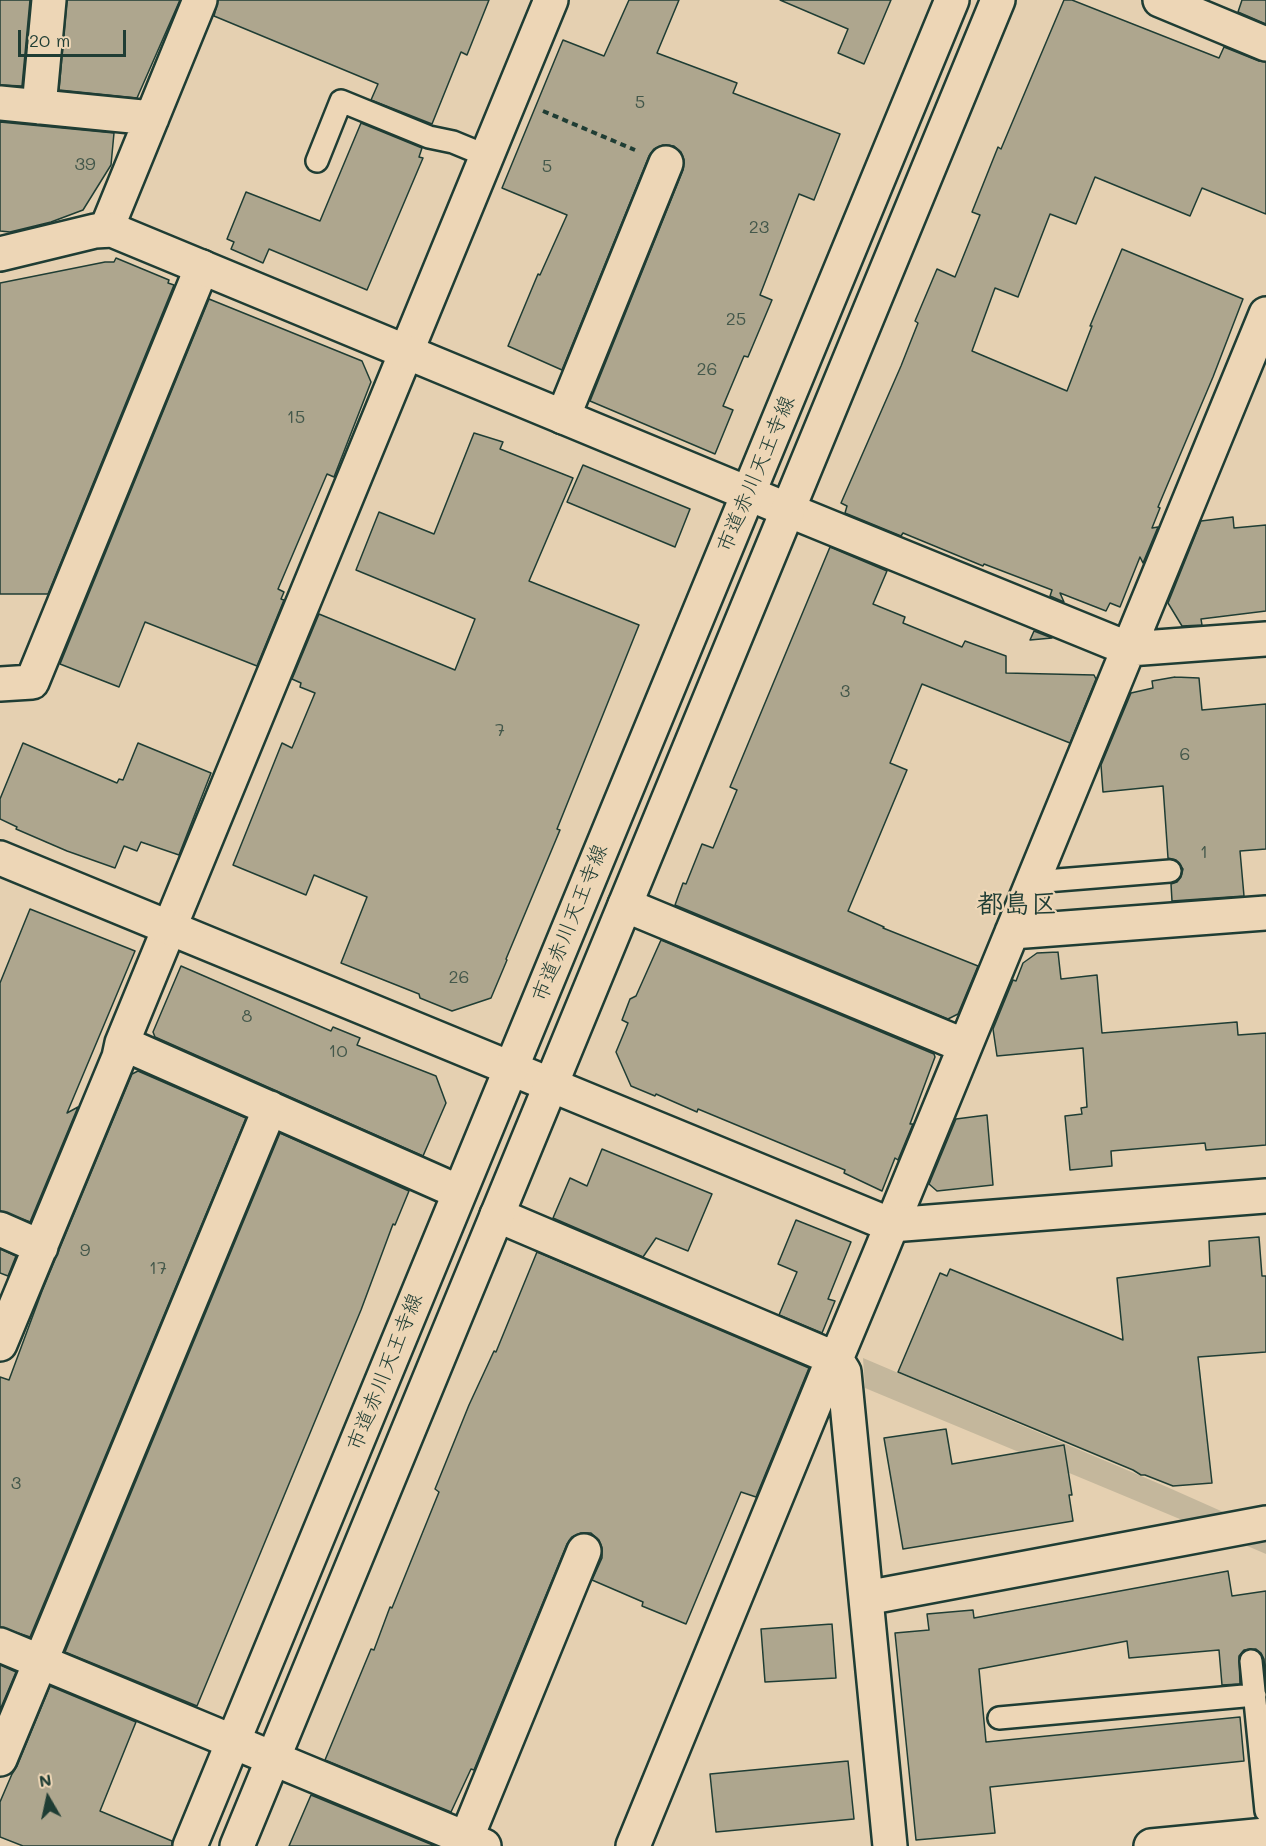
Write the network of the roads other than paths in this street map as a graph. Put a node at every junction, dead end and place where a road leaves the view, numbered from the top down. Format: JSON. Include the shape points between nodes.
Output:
{"nodes":[{"id":1,"x":49,"y":0,"type":"edge"},
{"id":2,"x":200,"y":0,"type":"edge"},
{"id":3,"x":551,"y":0,"type":"edge"},
{"id":4,"x":952,"y":0,"type":"edge"},
{"id":5,"x":998,"y":0,"type":"edge"},
{"id":6,"x":1160,"y":0,"type":"edge"},
{"id":7,"x":1266,"y":44,"type":"edge"},
{"id":8,"x":0,"y":103,"type":"edge"},
{"id":9,"x":39,"y":106,"type":"junction"},
{"id":10,"x":152,"y":117,"type":"junction"},
{"id":11,"x":487,"y":156,"type":"junction"},
{"id":12,"x":317,"y":160,"type":"dead end"},
{"id":13,"x":666,"y":163,"type":"road end"},
{"id":14,"x":106,"y":230,"type":"junction"},
{"id":15,"x":0,"y":254,"type":"edge"},
{"id":16,"x":202,"y":267,"type":"junction"},
{"id":17,"x":1266,"y":314,"type":"edge"},
{"id":18,"x":407,"y":352,"type":"junction"},
{"id":19,"x":563,"y":417,"type":"junction"},
{"id":20,"x":748,"y":493,"type":"junction"},
{"id":21,"x":788,"y":510,"type":"junction"},
{"id":22,"x":1266,"y":639,"type":"edge"},
{"id":23,"x":1129,"y":650,"type":"junction"},
{"id":24,"x":0,"y":684,"type":"edge"},
{"id":25,"x":0,"y":858,"type":"edge"},
{"id":26,"x":1170,"y":871,"type":"dead end"},
{"id":27,"x":1033,"y":882,"type":"junction"},
{"id":28,"x":625,"y":905,"type":"junction"},
{"id":29,"x":1266,"y":913,"type":"edge"},
{"id":30,"x":170,"y":928,"type":"junction"},
{"id":31,"x":1012,"y":932,"type":"junction"},
{"id":32,"x":122,"y":1043,"type":"junction"},
{"id":33,"x":965,"y":1046,"type":"junction"},
{"id":34,"x":510,"y":1068,"type":"junction"},
{"id":35,"x":551,"y":1085,"type":"junction"},
{"id":36,"x":270,"y":1108,"type":"junction"},
{"id":37,"x":459,"y":1192,"type":"junction"},
{"id":38,"x":1266,"y":1196,"type":"edge"},
{"id":39,"x":497,"y":1215,"type":"junction"},
{"id":40,"x":891,"y":1225,"type":"junction"},
{"id":41,"x":0,"y":1229,"type":"edge"},
{"id":42,"x":41,"y":1246,"type":"junction"},
{"id":43,"x":0,"y":1344,"type":"edge"},
{"id":44,"x":836,"y":1359,"type":"junction"},
{"id":45,"x":1266,"y":1523,"type":"edge"},
{"id":46,"x":584,"y":1551,"type":"dead end"},
{"id":47,"x":866,"y":1598,"type":"junction"},
{"id":48,"x":0,"y":1645,"type":"edge"},
{"id":49,"x":1251,"y":1661,"type":"dead end"},
{"id":50,"x":40,"y":1662,"type":"junction"},
{"id":51,"x":1255,"y":1695,"type":"junction"},
{"id":52,"x":999,"y":1718,"type":"dead end"},
{"id":53,"x":233,"y":1742,"type":"junction"},
{"id":54,"x":0,"y":1759,"type":"edge"},
{"id":55,"x":273,"y":1759,"type":"junction"},
{"id":56,"x":1266,"y":1810,"type":"edge"},
{"id":57,"x":1266,"y":1835,"type":"edge"},
{"id":58,"x":475,"y":1842,"type":"edge"},
{"id":59,"x":190,"y":1846,"type":"edge"},
{"id":60,"x":237,"y":1846,"type":"edge"},
{"id":61,"x":633,"y":1846,"type":"edge"},
{"id":62,"x":890,"y":1846,"type":"edge"},
{"id":63,"x":1151,"y":1846,"type":"edge"}],
"edges":[{"from":1,"to":9,"type":"street"},
{"from":2,"to":10,"type":"street"},
{"from":3,"to":11,"type":"street"},
{"from":4,"to":20,"type":"street","name":"市道赤川天王寺線"},
{"from":5,"to":21,"type":"street","name":"市道赤川天王寺線"},
{"from":6,"to":7,"type":"street"},
{"from":8,"to":9,"type":"street"},
{"from":9,"to":10,"type":"street"},
{"from":10,"to":14,"type":"street"},
{"from":11,"to":12,"type":"lane","via":[[341,101]]},
{"from":11,"to":18,"type":"street"},
{"from":13,"to":19,"type":"street"},
{"from":14,"to":15,"type":"street"},
{"from":14,"to":16,"type":"street"},
{"from":16,"to":18,"type":"street"},
{"from":16,"to":24,"type":"street","via":[[32,682]]},
{"from":17,"to":23,"type":"street"},
{"from":18,"to":19,"type":"street"},
{"from":18,"to":30,"type":"street"},
{"from":19,"to":20,"type":"street"},
{"from":20,"to":21,"type":"street"},
{"from":20,"to":34,"type":"street","name":"市道赤川天王寺線"},
{"from":21,"to":23,"type":"street"},
{"from":21,"to":28,"type":"street","name":"市道赤川天王寺線"},
{"from":22,"to":23,"type":"street"},
{"from":23,"to":27,"type":"street"},
{"from":25,"to":30,"type":"street"},
{"from":26,"to":27,"type":"lane"},
{"from":27,"to":31,"type":"street"},
{"from":28,"to":33,"type":"street"},
{"from":28,"to":35,"type":"street","name":"市道赤川天王寺線"},
{"from":29,"to":31,"type":"street"},
{"from":30,"to":32,"type":"street"},
{"from":30,"to":34,"type":"street"},
{"from":31,"to":33,"type":"street"},
{"from":32,"to":36,"type":"street"},
{"from":32,"to":42,"type":"street","via":[[120,1057]]},
{"from":33,"to":40,"type":"street"},
{"from":34,"to":35,"type":"street"},
{"from":34,"to":37,"type":"street","name":"市道赤川天王寺線"},
{"from":35,"to":39,"type":"street","name":"市道赤川天王寺線"},
{"from":35,"to":40,"type":"street"},
{"from":36,"to":37,"type":"street"},
{"from":36,"to":50,"type":"street"},
{"from":37,"to":53,"type":"street","name":"市道赤川天王寺線"},
{"from":38,"to":40,"type":"street"},
{"from":39,"to":44,"type":"street"},
{"from":39,"to":55,"type":"street","name":"市道赤川天王寺線"},
{"from":40,"to":44,"type":"street"},
{"from":41,"to":42,"type":"street"},
{"from":42,"to":43,"type":"street"},
{"from":44,"to":47,"type":"street","via":[[844,1372]]},
{"from":44,"to":61,"type":"street","via":[[806,1423]]},
{"from":45,"to":47,"type":"street"},
{"from":46,"to":58,"type":"street"},
{"from":47,"to":62,"type":"street"},
{"from":48,"to":50,"type":"street"},
{"from":49,"to":51,"type":"lane"},
{"from":50,"to":53,"type":"street"},
{"from":50,"to":54,"type":"street"},
{"from":51,"to":52,"type":"lane"},
{"from":51,"to":56,"type":"lane"},
{"from":53,"to":55,"type":"street"},
{"from":53,"to":59,"type":"street","name":"市道赤川天王寺線"},
{"from":55,"to":58,"type":"street"},
{"from":55,"to":60,"type":"street","name":"市道赤川天王寺線"},
{"from":57,"to":63,"type":"street"}]}
